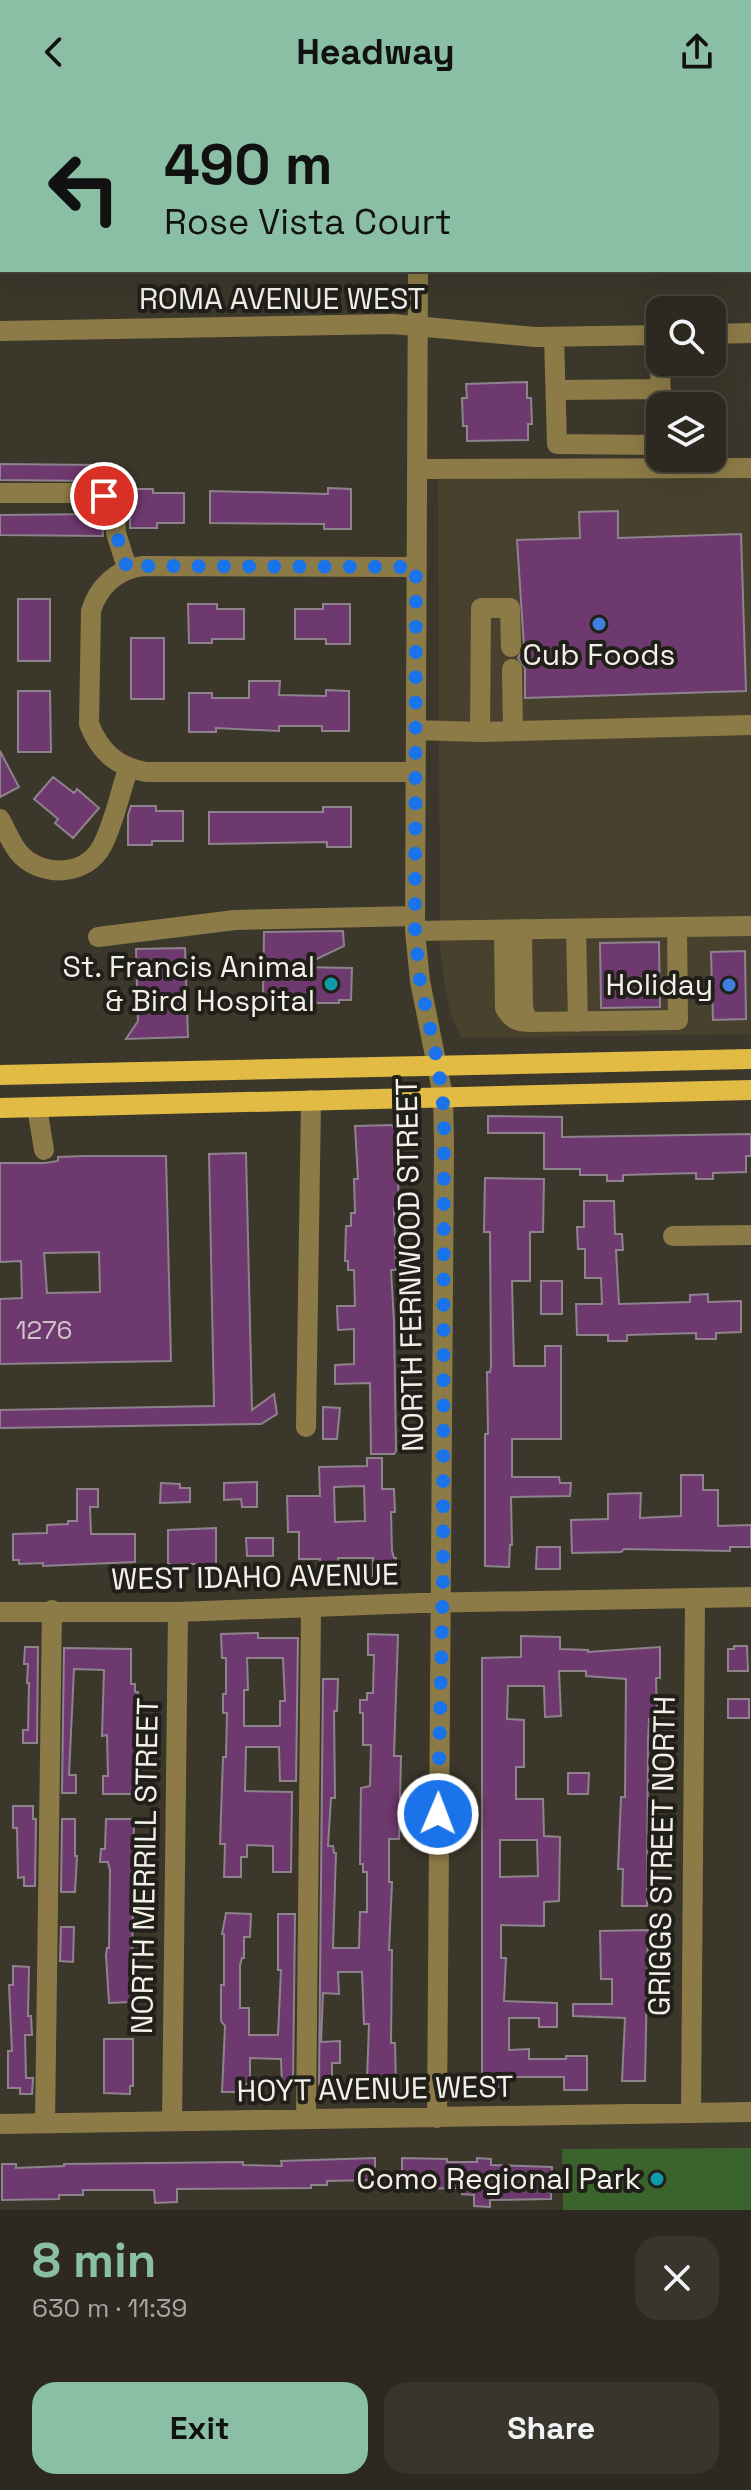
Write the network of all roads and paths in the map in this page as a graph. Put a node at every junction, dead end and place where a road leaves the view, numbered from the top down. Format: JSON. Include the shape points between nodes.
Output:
{"nodes":[{"id":1,"x":418,"y":272,"type":"edge"},
{"id":2,"x":418,"y":324,"type":"junction"},
{"id":3,"x":0,"y":331,"type":"edge"},
{"id":4,"x":751,"y":333,"type":"edge"},
{"id":5,"x":726,"y":334,"type":"edge"},
{"id":6,"x":646,"y":335,"type":"edge"},
{"id":7,"x":554,"y":337,"type":"junction"},
{"id":8,"x":556,"y":390,"type":"junction"},
{"id":9,"x":646,"y":396,"type":"edge"},
{"id":10,"x":646,"y":445,"type":"edge"},
{"id":11,"x":751,"y":468,"type":"edge"},
{"id":12,"x":417,"y":469,"type":"junction"},
{"id":13,"x":0,"y":493,"type":"edge"},
{"id":14,"x":416,"y":567,"type":"junction"},
{"id":15,"x":127,"y":568,"type":"junction"},
{"id":16,"x":511,"y":647,"type":"dead end"},
{"id":17,"x":512,"y":669,"type":"dead end"},
{"id":18,"x":751,"y":725,"type":"edge"},
{"id":19,"x":416,"y":730,"type":"junction"},
{"id":20,"x":513,"y":731,"type":"junction"},
{"id":21,"x":480,"y":732,"type":"junction"},
{"id":22,"x":128,"y":769,"type":"junction"},
{"id":23,"x":416,"y":772,"type":"junction"},
{"id":24,"x":0,"y":819,"type":"edge"},
{"id":25,"x":415,"y":923,"type":"junction"},
{"id":26,"x":751,"y":926,"type":"edge"},
{"id":27,"x":677,"y":927,"type":"junction"},
{"id":28,"x":576,"y":929,"type":"junction"},
{"id":29,"x":513,"y":930,"type":"junction"},
{"id":30,"x":98,"y":937,"type":"dead end"},
{"id":31,"x":578,"y":1022,"type":"junction"},
{"id":32,"x":751,"y":1059,"type":"edge"},
{"id":33,"x":438,"y":1065,"type":"junction"},
{"id":34,"x":0,"y":1075,"type":"edge"},
{"id":35,"x":751,"y":1090,"type":"edge"},
{"id":36,"x":443,"y":1096,"type":"junction"},
{"id":37,"x":311,"y":1100,"type":"junction"},
{"id":38,"x":37,"y":1107,"type":"junction"},
{"id":39,"x":0,"y":1108,"type":"edge"},
{"id":40,"x":44,"y":1150,"type":"dead end"},
{"id":41,"x":751,"y":1235,"type":"edge"},
{"id":42,"x":673,"y":1236,"type":"dead end"},
{"id":43,"x":306,"y":1427,"type":"dead end"},
{"id":44,"x":751,"y":1597,"type":"edge"},
{"id":45,"x":695,"y":1600,"type":"junction"},
{"id":46,"x":441,"y":1604,"type":"junction"},
{"id":47,"x":311,"y":1607,"type":"junction"},
{"id":48,"x":52,"y":1610,"type":"junction"},
{"id":49,"x":0,"y":1612,"type":"edge"},
{"id":50,"x":178,"y":1612,"type":"junction"},
{"id":51,"x":751,"y":2112,"type":"edge"},
{"id":52,"x":691,"y":2113,"type":"junction"},
{"id":53,"x":437,"y":2118,"type":"junction"},
{"id":54,"x":306,"y":2120,"type":"junction"},
{"id":55,"x":172,"y":2122,"type":"junction"},
{"id":56,"x":45,"y":2123,"type":"junction"},
{"id":57,"x":0,"y":2124,"type":"edge"}],
"edges":[{"from":1,"to":2,"type":"street","name":"NORTH FERNWOOD STREET"},
{"from":2,"to":3,"type":"street","name":"ROMA AVENUE WEST"},
{"from":2,"to":7,"type":"street","name":"ROMA AVENUE WEST"},
{"from":2,"to":12,"type":"street","name":"NORTH FERNWOOD STREET"},
{"from":4,"to":5,"type":"street"},
{"from":6,"to":7,"type":"street","name":"ROMA AVENUE WEST"},
{"from":7,"to":8,"type":"street"},
{"from":8,"to":9,"type":"street"},
{"from":8,"to":10,"type":"street","via":[[557,444]]},
{"from":11,"to":12,"type":"street"},
{"from":12,"to":14,"type":"street","name":"NORTH FERNWOOD STREET"},
{"from":13,"to":15,"type":"street","via":[[107,496],[114,502],[116,533]]},
{"from":14,"to":15,"type":"street"},
{"from":14,"to":19,"type":"street","name":"NORTH FERNWOOD STREET"},
{"from":15,"to":22,"type":"street","via":[[96,595],[91,611],[89,724],[96,741]]},
{"from":16,"to":21,"type":"street","via":[[510,608],[481,608]]},
{"from":17,"to":20,"type":"street"},
{"from":18,"to":20,"type":"street"},
{"from":19,"to":21,"type":"street"},
{"from":19,"to":23,"type":"street","name":"NORTH FERNWOOD STREET"},
{"from":20,"to":21,"type":"street"},
{"from":22,"to":23,"type":"street"},
{"from":22,"to":24,"type":"street","via":[[104,844],[81,867],[34,867],[19,853]]},
{"from":23,"to":25,"type":"street","name":"NORTH FERNWOOD STREET"},
{"from":25,"to":29,"type":"street"},
{"from":25,"to":30,"type":"street","via":[[235,920]]},
{"from":25,"to":33,"type":"street","name":"NORTH FERNWOOD STREET","via":[[420,981]]},
{"from":26,"to":27,"type":"street"},
{"from":27,"to":28,"type":"street"},
{"from":27,"to":31,"type":"street","via":[[678,1020]]},
{"from":28,"to":29,"type":"street"},
{"from":28,"to":31,"type":"street"},
{"from":29,"to":31,"type":"street","via":[[505,1008],[510,1017],[517,1022]]},
{"from":32,"to":33,"type":"main road"},
{"from":33,"to":34,"type":"main road"},
{"from":33,"to":36,"type":"street","name":"NORTH FERNWOOD STREET"},
{"from":35,"to":36,"type":"main road"},
{"from":36,"to":37,"type":"main road"},
{"from":36,"to":46,"type":"street","name":"NORTH FERNWOOD STREET"},
{"from":37,"to":38,"type":"main road"},
{"from":37,"to":43,"type":"street"},
{"from":38,"to":39,"type":"main road"},
{"from":38,"to":40,"type":"street"},
{"from":41,"to":42,"type":"street"},
{"from":44,"to":45,"type":"street","name":"WEST IDAHO AVENUE"},
{"from":45,"to":46,"type":"street","name":"WEST IDAHO AVENUE"},
{"from":45,"to":52,"type":"street","name":"GRIGGS STREET NORTH"},
{"from":46,"to":47,"type":"street","name":"WEST IDAHO AVENUE"},
{"from":46,"to":53,"type":"street","name":"NORTH FERNWOOD STREET"},
{"from":47,"to":50,"type":"street","name":"WEST IDAHO AVENUE"},
{"from":47,"to":54,"type":"street"},
{"from":48,"to":49,"type":"street","name":"WEST IDAHO AVENUE"},
{"from":48,"to":50,"type":"street","name":"WEST IDAHO AVENUE"},
{"from":48,"to":56,"type":"street"},
{"from":50,"to":55,"type":"street","name":"NORTH MERRILL STREET"},
{"from":51,"to":52,"type":"street","name":"HOYT AVENUE WEST"},
{"from":52,"to":53,"type":"street","name":"HOYT AVENUE WEST"},
{"from":53,"to":54,"type":"street","name":"HOYT AVENUE WEST"},
{"from":54,"to":55,"type":"street","name":"HOYT AVENUE WEST"},
{"from":55,"to":56,"type":"street","name":"HOYT AVENUE WEST"},
{"from":56,"to":57,"type":"street","name":"HOYT AVENUE WEST"}]}
